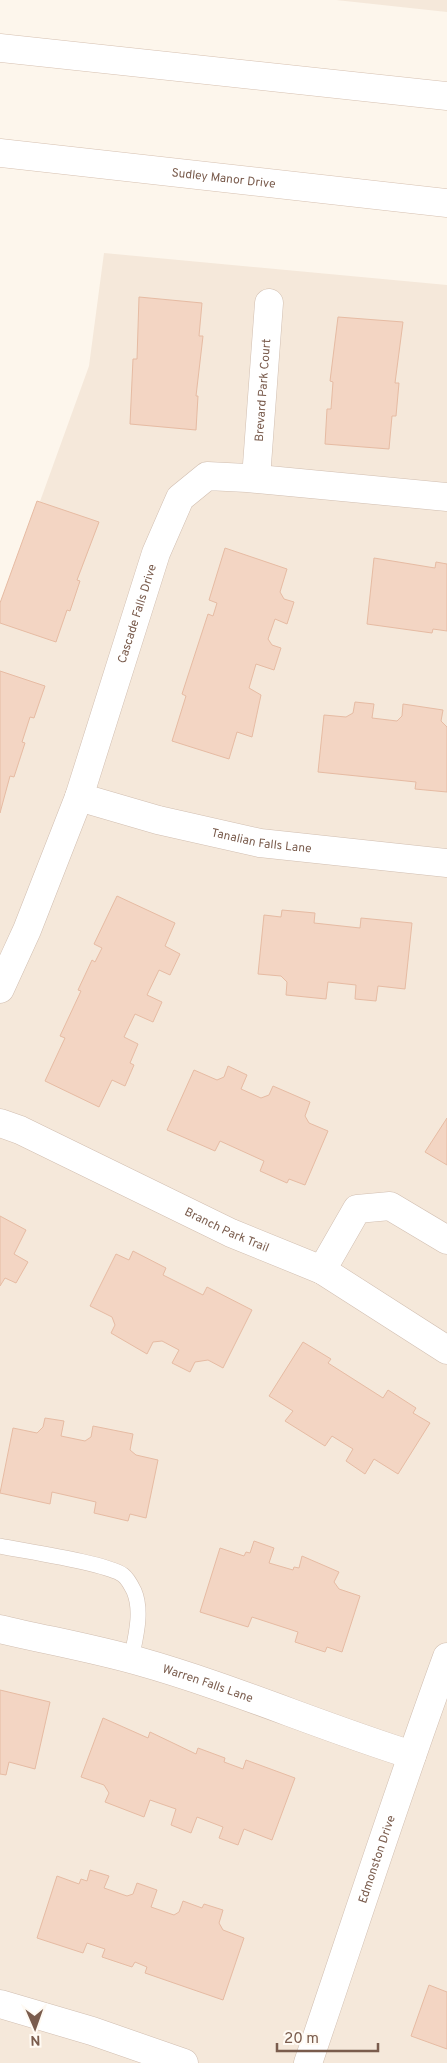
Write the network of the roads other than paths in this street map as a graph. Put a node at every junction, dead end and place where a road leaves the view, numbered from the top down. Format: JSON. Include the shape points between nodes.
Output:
{"nodes":[{"id":1,"x":0,"y":48,"type":"edge"},
{"id":2,"x":447,"y":96,"type":"edge"},
{"id":3,"x":0,"y":153,"type":"edge"},
{"id":4,"x":447,"y":204,"type":"edge"},
{"id":5,"x":269,"y":303,"type":"dead end"},
{"id":6,"x":256,"y":478,"type":"junction"},
{"id":7,"x":447,"y":497,"type":"edge"},
{"id":8,"x":79,"y":797,"type":"junction"},
{"id":9,"x":447,"y":863,"type":"edge"},
{"id":10,"x":0,"y":989,"type":"edge"},
{"id":11,"x":0,"y":1123,"type":"edge"},
{"id":12,"x":447,"y":1240,"type":"edge"},
{"id":13,"x":322,"y":1270,"type":"junction"},
{"id":14,"x":447,"y":1350,"type":"edge"},
{"id":15,"x":0,"y":1546,"type":"edge"},
{"id":16,"x":0,"y":1629,"type":"edge"},
{"id":17,"x":447,"y":1657,"type":"edge"},
{"id":18,"x":131,"y":1660,"type":"junction"},
{"id":19,"x":412,"y":1755,"type":"junction"},
{"id":20,"x":0,"y":2004,"type":"edge"},
{"id":21,"x":184,"y":2063,"type":"edge"},
{"id":22,"x":308,"y":2063,"type":"edge"}],
"edges":[{"from":1,"to":2,"type":"street"},
{"from":3,"to":4,"type":"street","name":"Sudley Manor Drive"},
{"from":5,"to":6,"type":"street","name":"Brevard Park Court"},
{"from":6,"to":7,"type":"street","name":"Cascade Falls Drive"},
{"from":6,"to":8,"type":"street","name":"Cascade Falls Drive","via":[[207,476],[180,498],[156,553]]},
{"from":8,"to":9,"type":"street","name":"Tanalian Falls Lane","via":[[158,820],[260,843]]},
{"from":8,"to":10,"type":"street","name":"Cascade Falls Drive","via":[[27,930]]},
{"from":11,"to":13,"type":"street","name":"Branch Park Trail","via":[[231,1233]]},
{"from":12,"to":13,"type":"street","via":[[390,1206],[357,1209]]},
{"from":13,"to":14,"type":"street","name":"Branch Park Trail"},
{"from":15,"to":18,"type":"lane","via":[[104,1568],[124,1576],[134,1592],[137,1607],[138,1623]]},
{"from":16,"to":18,"type":"street","name":"Warren Falls Lane"},
{"from":17,"to":19,"type":"street","name":"Edmonston Drive"},
{"from":18,"to":19,"type":"street","name":"Warren Falls Lane","via":[[250,1697]]},
{"from":19,"to":22,"type":"street","name":"Edmonston Drive"},
{"from":20,"to":21,"type":"street"}]}
